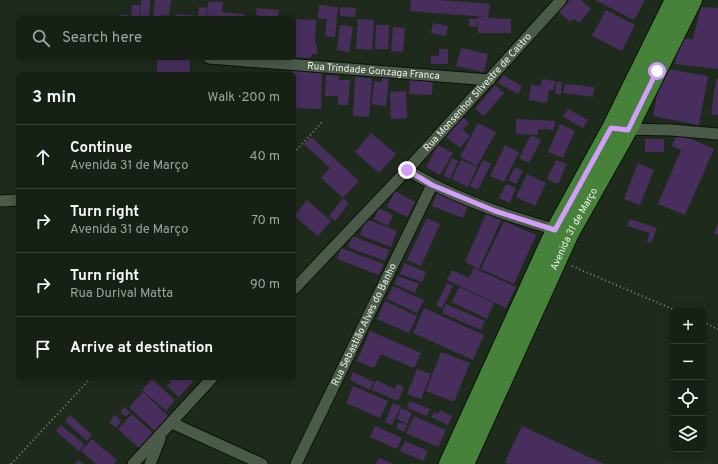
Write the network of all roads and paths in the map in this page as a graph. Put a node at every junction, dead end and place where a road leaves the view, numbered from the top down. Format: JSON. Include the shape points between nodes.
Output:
{"nodes":[{"id":1,"x":561,"y":0,"type":"edge"},
{"id":2,"x":674,"y":0,"type":"edge"},
{"id":3,"x":693,"y":0,"type":"edge"},
{"id":4,"x":235,"y":60,"type":"edge"},
{"id":5,"x":650,"y":69,"type":"junction"},
{"id":6,"x":490,"y":80,"type":"junction"},
{"id":7,"x":323,"y":121,"type":"dead end"},
{"id":8,"x":620,"y":129,"type":"junction"},
{"id":9,"x":718,"y":134,"type":"edge"},
{"id":10,"x":296,"y":151,"type":"edge"},
{"id":11,"x":407,"y":170,"type":"junction"},
{"id":12,"x":432,"y":185,"type":"junction"},
{"id":13,"x":16,"y":200,"type":"edge"},
{"id":14,"x":0,"y":201,"type":"edge"},
{"id":15,"x":563,"y":231,"type":"junction"},
{"id":16,"x":558,"y":260,"type":"junction"},
{"id":17,"x":296,"y":287,"type":"edge"},
{"id":18,"x":670,"y":308,"type":"edge"},
{"id":19,"x":706,"y":323,"type":"edge"},
{"id":20,"x":718,"y":329,"type":"edge"},
{"id":21,"x":89,"y":380,"type":"edge"},
{"id":22,"x":210,"y":380,"type":"edge"},
{"id":23,"x":172,"y":423,"type":"junction"},
{"id":24,"x":161,"y":434,"type":"junction"},
{"id":25,"x":11,"y":464,"type":"edge"},
{"id":26,"x":134,"y":464,"type":"edge"},
{"id":27,"x":150,"y":464,"type":"edge"},
{"id":28,"x":262,"y":464,"type":"edge"},
{"id":29,"x":296,"y":464,"type":"edge"},
{"id":30,"x":448,"y":464,"type":"edge"},
{"id":31,"x":465,"y":464,"type":"edge"}],
"edges":[{"from":1,"to":6,"type":"street","name":"Rua Monsenhor Silvestre de Castro"},
{"from":2,"to":5,"type":"main road","name":"Avenida 31 de Março"},
{"from":3,"to":5,"type":"main road","name":"Avenida 31 de Março"},
{"from":4,"to":6,"type":"street","name":"Rua Trindade Gonzaga Franca"},
{"from":5,"to":8,"type":"main road","name":"Avenida 31 de Março"},
{"from":6,"to":11,"type":"street","name":"Rua Monsenhor Silvestre de Castro"},
{"from":7,"to":10,"type":"path"},
{"from":8,"to":9,"type":"street"},
{"from":8,"to":15,"type":"main road","name":"Avenida 31 de Março"},
{"from":11,"to":12,"type":"street"},
{"from":11,"to":17,"type":"street","name":"Rua Monsenhor Silvestre de Castro"},
{"from":12,"to":15,"type":"street","via":[[495,211]]},
{"from":12,"to":29,"type":"street","name":"Rua Sebastião Alves do Banho"},
{"from":13,"to":14,"type":"street"},
{"from":15,"to":16,"type":"main road","name":"Avenida 31 de Março"},
{"from":15,"to":30,"type":"main road","name":"Avenida 31 de Março"},
{"from":16,"to":18,"type":"path"},
{"from":16,"to":31,"type":"main road","name":"Avenida 31 de Março"},
{"from":19,"to":20,"type":"path"},
{"from":21,"to":25,"type":"path"},
{"from":22,"to":23,"type":"street"},
{"from":23,"to":24,"type":"street"},
{"from":23,"to":28,"type":"street"},
{"from":24,"to":26,"type":"street"},
{"from":24,"to":27,"type":"street"}]}
